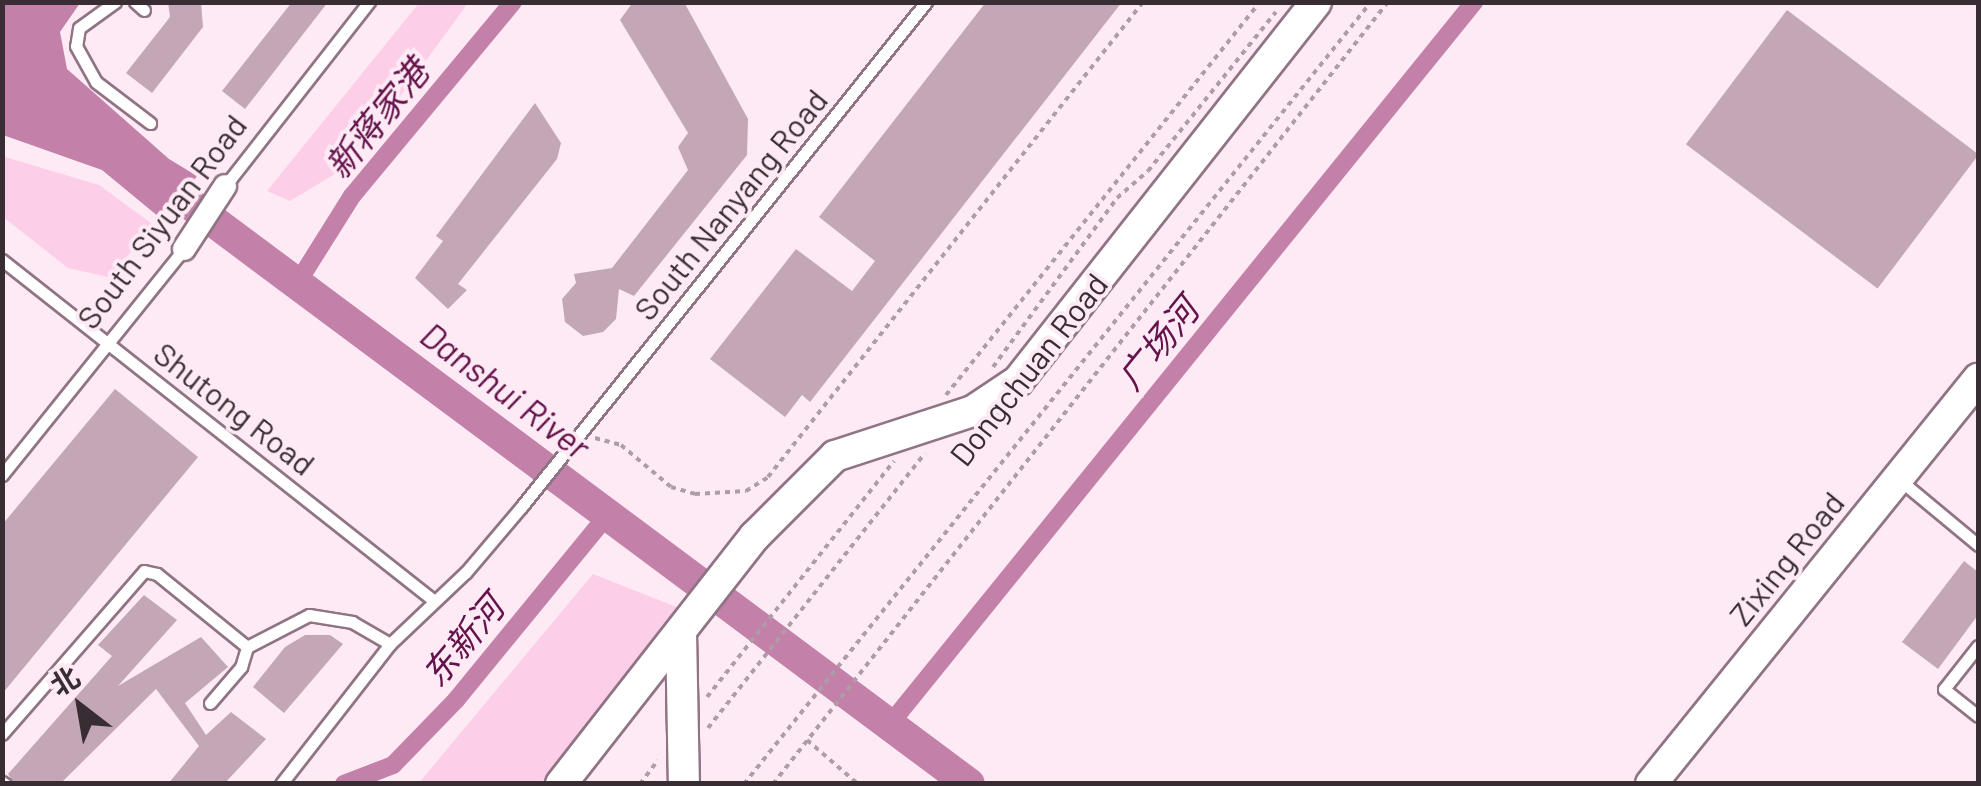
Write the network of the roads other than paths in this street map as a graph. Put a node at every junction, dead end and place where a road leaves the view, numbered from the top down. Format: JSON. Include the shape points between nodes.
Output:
{"nodes":[{"id":1,"x":114,"y":2,"type":"edge"},
{"id":2,"x":370,"y":2,"type":"edge"},
{"id":3,"x":926,"y":2,"type":"edge"},
{"id":4,"x":1316,"y":2,"type":"edge"},
{"id":5,"x":150,"y":123,"type":"dead end"},
{"id":6,"x":225,"y":186,"type":"joint"},
{"id":7,"x":184,"y":249,"type":"joint"},
{"id":8,"x":2,"y":260,"type":"edge"},
{"id":9,"x":110,"y":345,"type":"junction"},
{"id":10,"x":1978,"y":379,"type":"edge"},
{"id":11,"x":2,"y":475,"type":"edge"},
{"id":12,"x":1896,"y":478,"type":"junction"},
{"id":13,"x":1978,"y":545,"type":"edge"},
{"id":14,"x":433,"y":600,"type":"junction"},
{"id":15,"x":680,"y":632,"type":"junction"},
{"id":16,"x":390,"y":644,"type":"junction"},
{"id":17,"x":1978,"y":646,"type":"edge"},
{"id":18,"x":246,"y":647,"type":"junction"},
{"id":19,"x":210,"y":703,"type":"dead end"},
{"id":20,"x":1978,"y":716,"type":"edge"},
{"id":21,"x":2,"y":734,"type":"edge"},
{"id":22,"x":281,"y":784,"type":"edge"},
{"id":23,"x":561,"y":784,"type":"edge"},
{"id":24,"x":684,"y":784,"type":"edge"},
{"id":25,"x":1651,"y":784,"type":"edge"}],
"edges":[{"from":1,"to":5,"type":"lane","via":[[79,28],[76,46],[96,82]]},
{"from":2,"to":6,"type":"lane","name":"South Siyuan Road"},
{"from":3,"to":14,"type":"lane","name":"South Nanyang Road","via":[[522,506]]},
{"from":4,"to":15,"type":"main road","name":"Dongchuan Road","via":[[1018,381],[973,411],[834,456],[755,536]]},
{"from":6,"to":7,"type":"street","name":"South Siyuan Road"},
{"from":7,"to":9,"type":"lane","name":"South Siyuan Road"},
{"from":8,"to":9,"type":"lane","name":"Shutong Road"},
{"from":9,"to":11,"type":"lane","name":"South Siyuan Road"},
{"from":9,"to":14,"type":"lane","name":"Shutong Road"},
{"from":10,"to":12,"type":"main road","name":"Zixing Road"},
{"from":12,"to":13,"type":"lane"},
{"from":12,"to":25,"type":"main road","name":"Zixing Road"},
{"from":14,"to":16,"type":"lane"},
{"from":15,"to":23,"type":"main road","name":"Dongchuan Road"},
{"from":15,"to":24,"type":"main road"},
{"from":16,"to":18,"type":"lane","via":[[352,622],[319,614]]},
{"from":16,"to":22,"type":"lane"},
{"from":17,"to":20,"type":"lane","via":[[1944,689]]},
{"from":18,"to":19,"type":"lane","via":[[241,666]]},
{"from":18,"to":21,"type":"lane","via":[[144,571]]}]}
